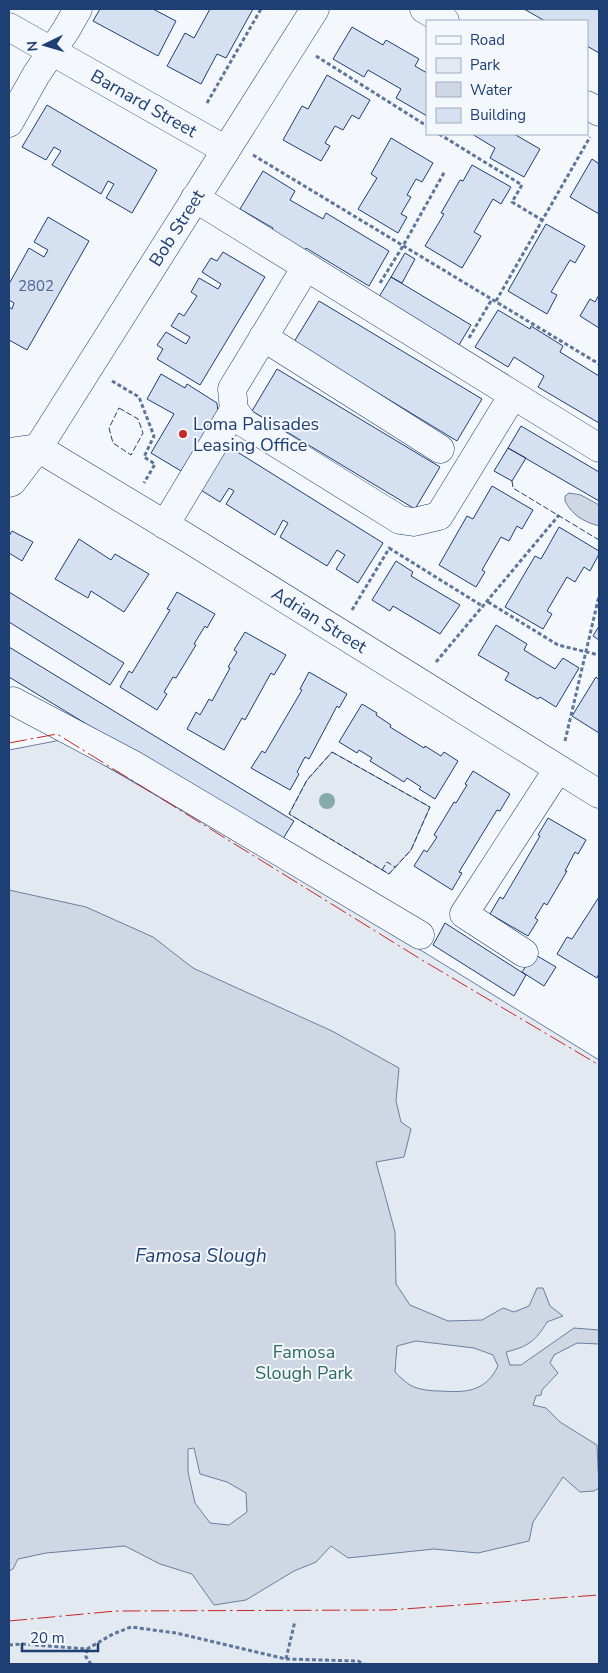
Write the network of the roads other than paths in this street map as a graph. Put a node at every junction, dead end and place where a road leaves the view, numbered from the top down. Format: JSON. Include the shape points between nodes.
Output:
{"nodes":[{"id":1,"x":78,"y":9,"type":"edge"},
{"id":2,"x":315,"y":9,"type":"edge"},
{"id":3,"x":424,"y":9,"type":"edge"},
{"id":4,"x":443,"y":20,"type":"edge"},
{"id":5,"x":9,"y":27,"type":"edge"},
{"id":6,"x":52,"y":51,"type":"junction"},
{"id":7,"x":588,"y":107,"type":"edge"},
{"id":8,"x":9,"y":123,"type":"edge"},
{"id":9,"x":595,"y":124,"type":"edge"},
{"id":10,"x":238,"y":152,"type":"junction"},
{"id":11,"x":195,"y":198,"type":"junction"},
{"id":12,"x":306,"y":267,"type":"junction"},
{"id":13,"x":263,"y":337,"type":"junction"},
{"id":14,"x":513,"y":395,"type":"junction"},
{"id":15,"x":234,"y":410,"type":"junction"},
{"id":16,"x":38,"y":448,"type":"junction"},
{"id":17,"x":599,"y":448,"type":"edge"},
{"id":18,"x":440,"y":449,"type":"dead end"},
{"id":19,"x":9,"y":452,"type":"edge"},
{"id":20,"x":9,"y":484,"type":"edge"},
{"id":21,"x":166,"y":525,"type":"junction"},
{"id":22,"x":10,"y":704,"type":"edge"},
{"id":23,"x":558,"y":768,"type":"junction"},
{"id":24,"x":599,"y":794,"type":"edge"},
{"id":25,"x":420,"y":935,"type":"dead end"},
{"id":26,"x":524,"y":952,"type":"dead end"}],
"edges":[{"from":1,"to":6,"type":"street"},
{"from":2,"to":10,"type":"street","name":"Bob Street"},
{"from":3,"to":4,"type":"street"},
{"from":5,"to":6,"type":"street","name":"Barnard Street"},
{"from":6,"to":8,"type":"street"},
{"from":6,"to":10,"type":"street","name":"Barnard Street"},
{"from":7,"to":9,"type":"street"},
{"from":10,"to":11,"type":"street","name":"Bob Street"},
{"from":11,"to":12,"type":"street"},
{"from":11,"to":16,"type":"street","name":"Bob Street"},
{"from":12,"to":13,"type":"street"},
{"from":12,"to":14,"type":"street"},
{"from":13,"to":15,"type":"street","via":[[232,389]]},
{"from":13,"to":18,"type":"street"},
{"from":14,"to":15,"type":"street","via":[[439,516],[414,522],[404,520],[244,423]]},
{"from":14,"to":17,"type":"street"},
{"from":15,"to":21,"type":"street"},
{"from":16,"to":19,"type":"street"},
{"from":16,"to":20,"type":"street"},
{"from":16,"to":21,"type":"street","name":"Adrian Street"},
{"from":21,"to":23,"type":"street","name":"Adrian Street"},
{"from":22,"to":25,"type":"street","via":[[132,764]]},
{"from":23,"to":24,"type":"street","name":"Adrian Street"},
{"from":23,"to":26,"type":"street","via":[[464,914]]}]}
